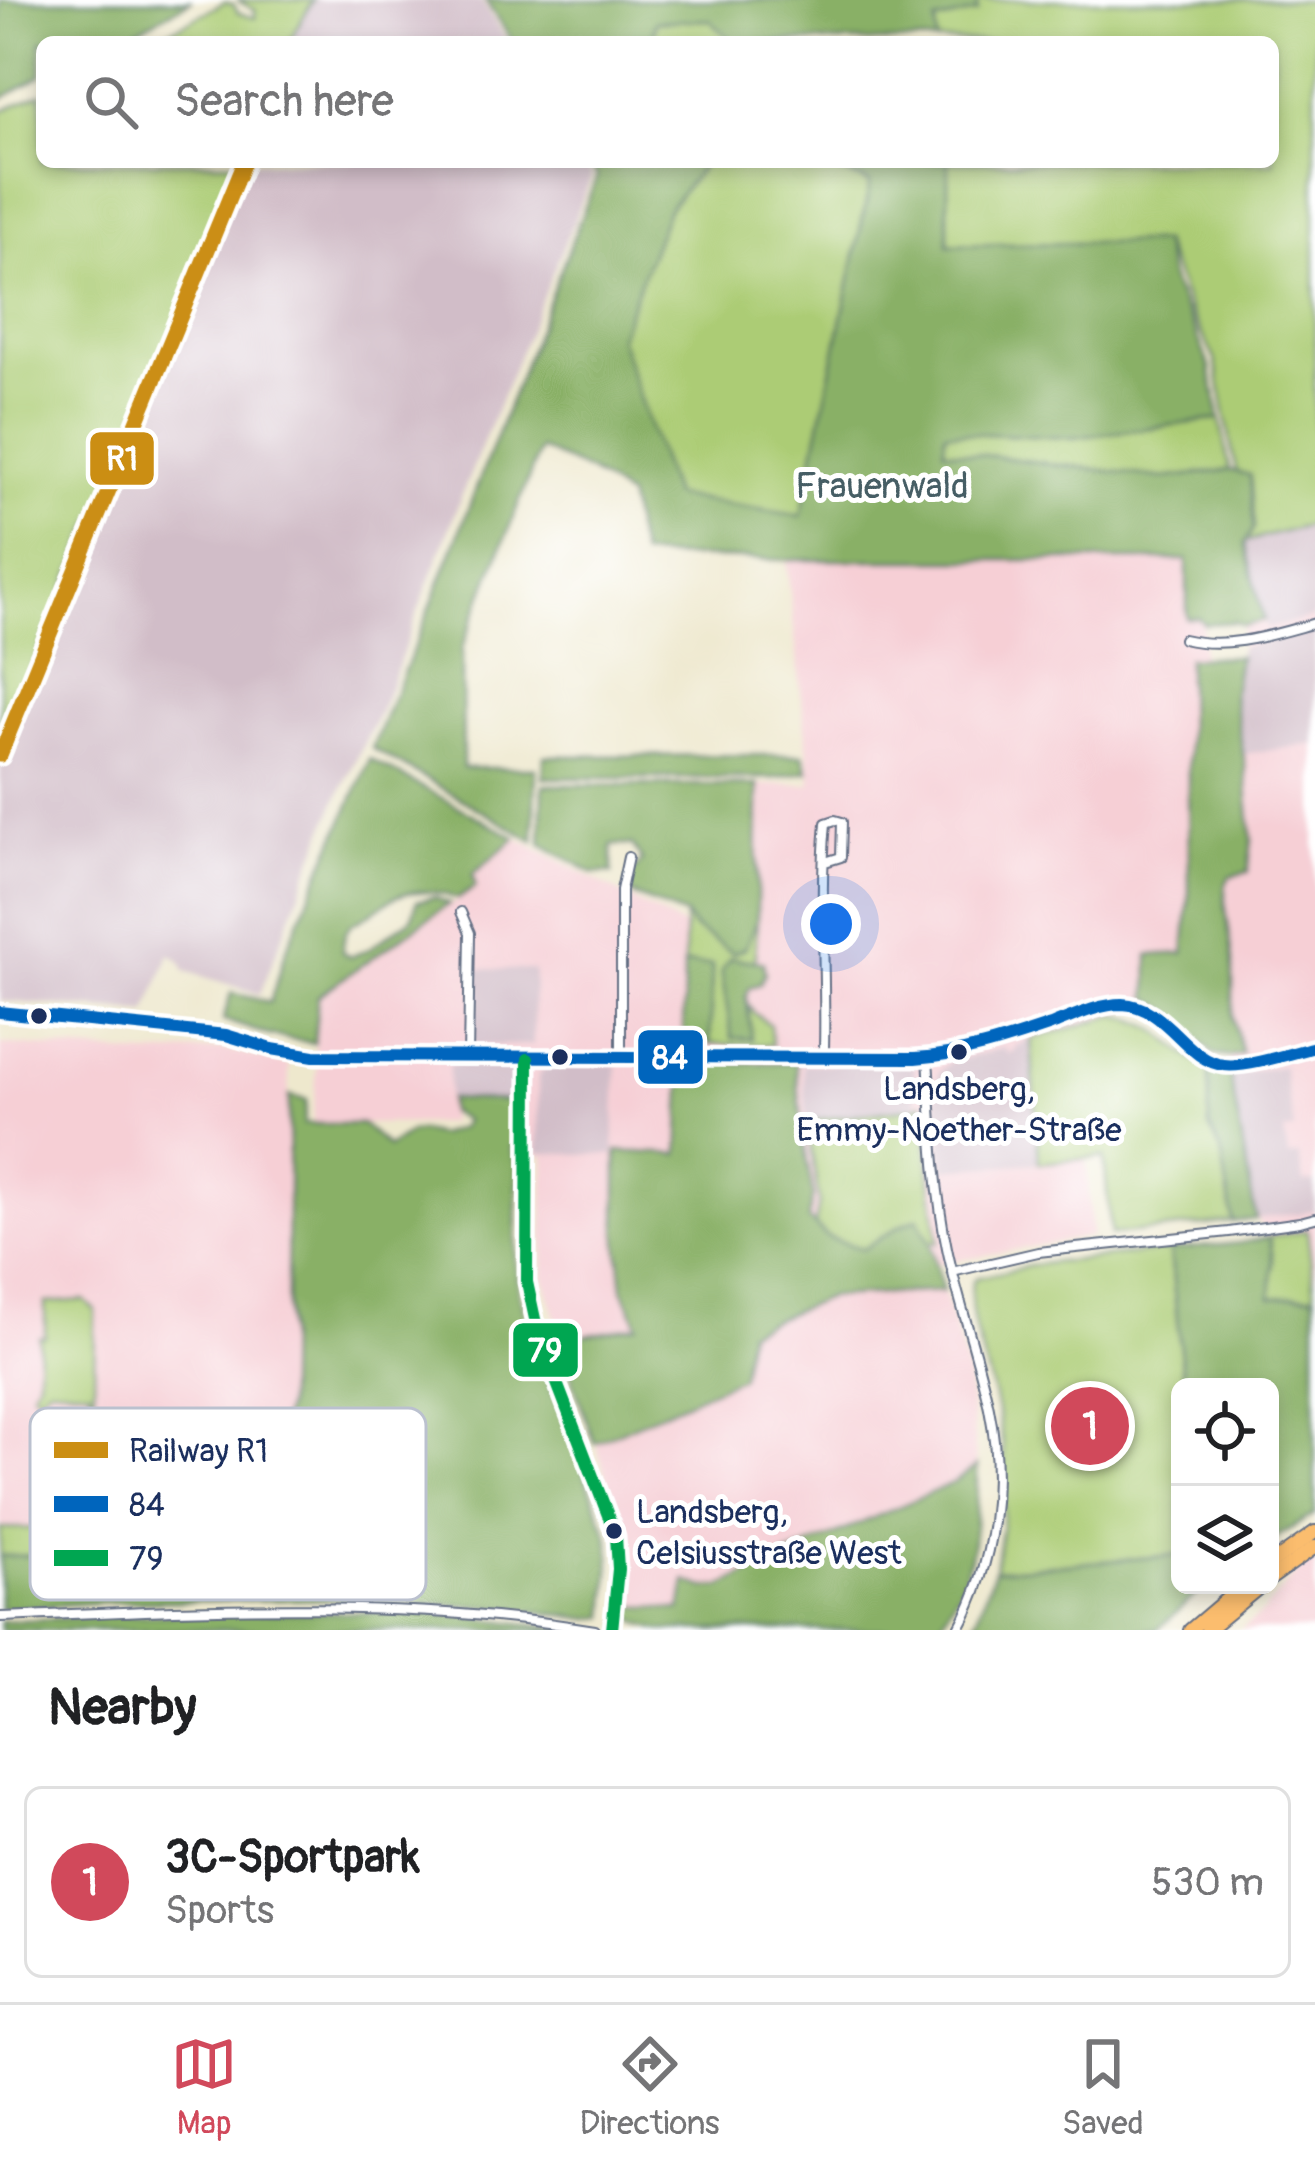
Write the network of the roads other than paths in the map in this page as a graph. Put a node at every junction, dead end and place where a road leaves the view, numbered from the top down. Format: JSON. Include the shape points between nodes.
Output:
{"nodes":[{"id":1,"x":1315,"y":623,"type":"edge"},
{"id":2,"x":1183,"y":639,"type":"dead end"},
{"id":3,"x":628,"y":857,"type":"dead end"},
{"id":4,"x":825,"y":862,"type":"junction"},
{"id":5,"x":461,"y":912,"type":"dead end"},
{"id":6,"x":0,"y":1012,"type":"edge"},
{"id":7,"x":1315,"y":1047,"type":"edge"},
{"id":8,"x":928,"y":1057,"type":"junction"},
{"id":9,"x":467,"y":1058,"type":"junction"},
{"id":10,"x":620,"y":1058,"type":"junction"},
{"id":11,"x":825,"y":1058,"type":"junction"},
{"id":12,"x":529,"y":1059,"type":"junction"},
{"id":13,"x":1315,"y":1218,"type":"edge"},
{"id":14,"x":952,"y":1272,"type":"junction"},
{"id":15,"x":1315,"y":1532,"type":"edge"},
{"id":16,"x":1315,"y":1547,"type":"edge"},
{"id":17,"x":1279,"y":1558,"type":"edge"},
{"id":18,"x":1279,"y":1573,"type":"edge"},
{"id":19,"x":1232,"y":1594,"type":"edge"},
{"id":20,"x":1251,"y":1594,"type":"edge"},
{"id":21,"x":0,"y":1617,"type":"edge"},
{"id":22,"x":595,"y":1630,"type":"edge"},
{"id":23,"x":612,"y":1630,"type":"edge"},
{"id":24,"x":958,"y":1630,"type":"edge"},
{"id":25,"x":1190,"y":1630,"type":"edge"},
{"id":26,"x":1208,"y":1630,"type":"edge"}],
"edges":[{"from":1,"to":2,"type":"street","via":[[1235,643]]},
{"from":3,"to":10,"type":"street"},
{"from":4,"to":4,"type":"street","via":[[826,824],[842,822],[841,857]]},
{"from":4,"to":11,"type":"street"},
{"from":5,"to":9,"type":"street","via":[[470,932]]},
{"from":6,"to":9,"type":"street","via":[[226,1035],[314,1056]]},
{"from":7,"to":8,"type":"street","via":[[1220,1065],[1163,1020],[1121,1004]]},
{"from":8,"to":11,"type":"street"},
{"from":8,"to":14,"type":"street"},
{"from":9,"to":12,"type":"street"},
{"from":10,"to":11,"type":"street"},
{"from":10,"to":12,"type":"street"},
{"from":12,"to":23,"type":"street","via":[[527,1282],[616,1536]]},
{"from":13,"to":14,"type":"street","via":[[1038,1252]]},
{"from":14,"to":24,"type":"street","via":[[996,1453],[990,1542]]},
{"from":15,"to":17,"type":"highway"},
{"from":16,"to":18,"type":"highway"},
{"from":19,"to":25,"type":"highway"},
{"from":20,"to":26,"type":"highway"},
{"from":21,"to":22,"type":"street","via":[[356,1607]]}]}
